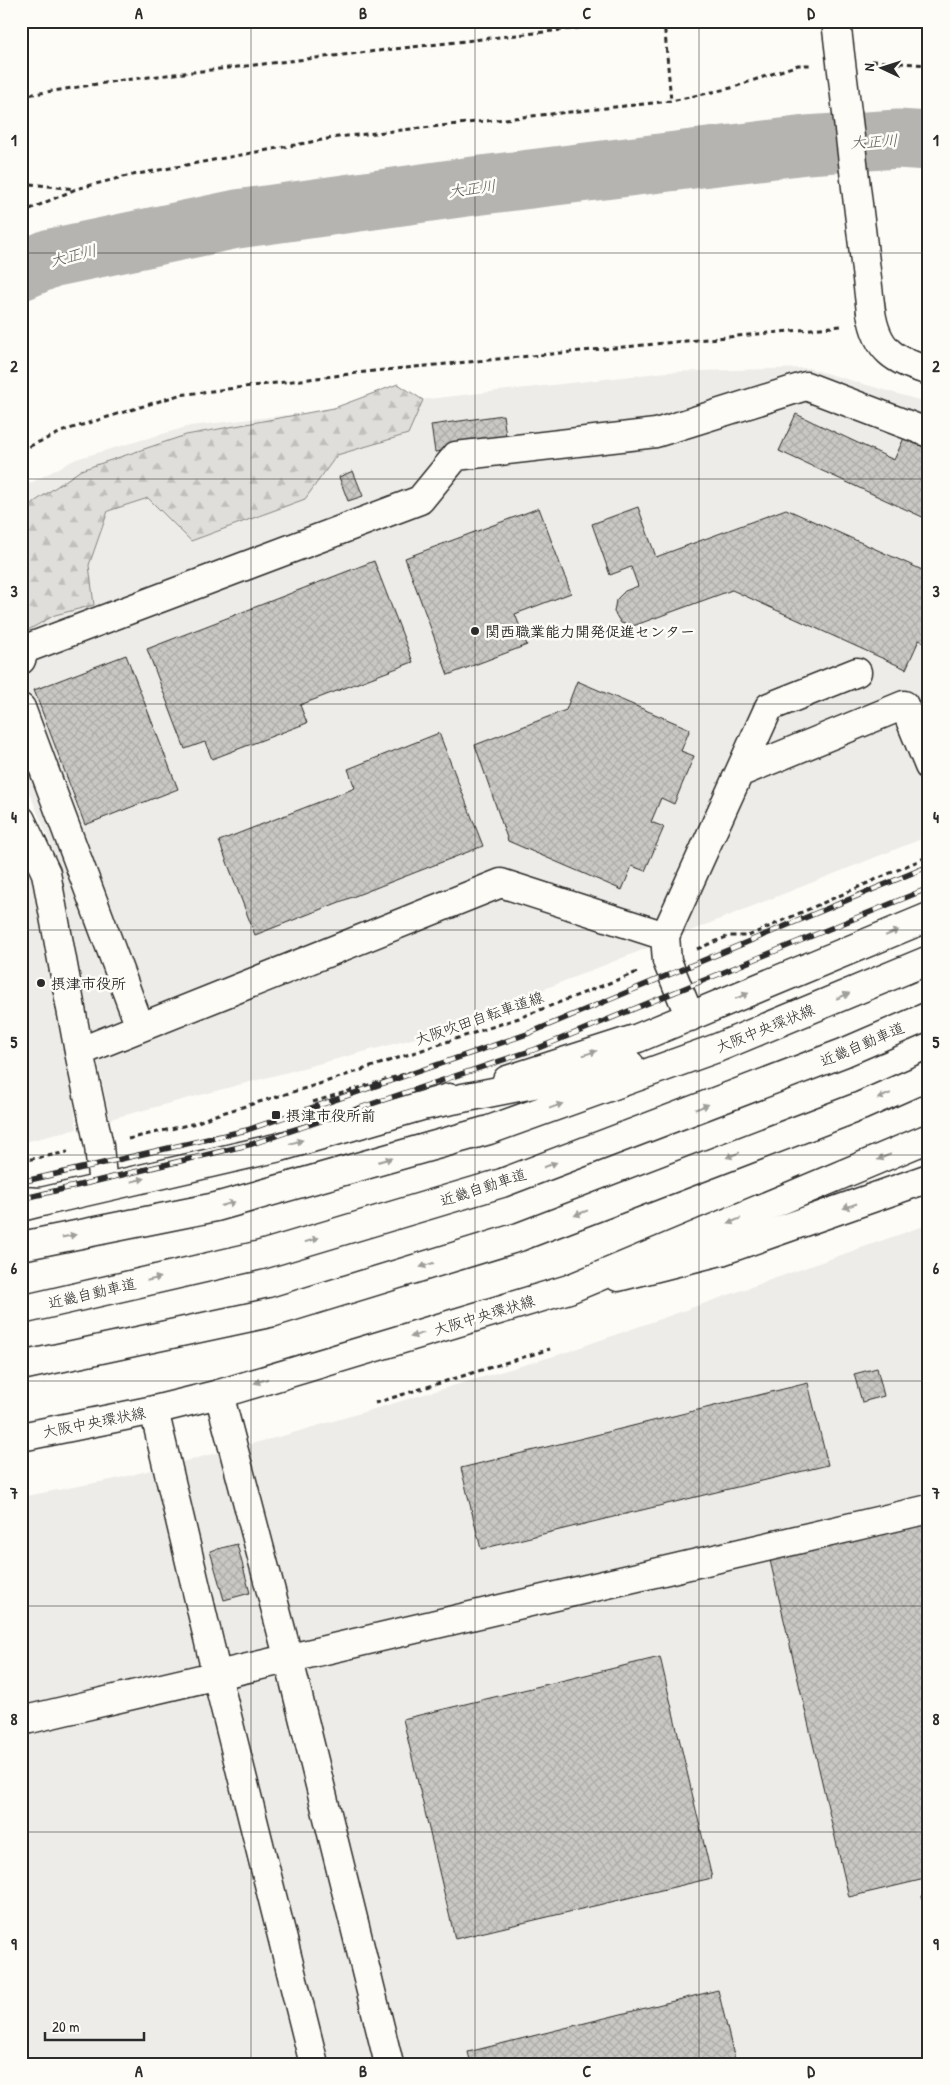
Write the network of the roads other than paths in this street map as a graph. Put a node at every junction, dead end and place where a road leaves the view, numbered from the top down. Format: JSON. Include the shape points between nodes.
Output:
{"nodes":[{"id":1,"x":836,"y":21,"type":"edge"},
{"id":2,"x":929,"y":371,"type":"edge"},
{"id":3,"x":929,"y":433,"type":"edge"},
{"id":4,"x":21,"y":660,"type":"edge"},
{"id":5,"x":857,"y":672,"type":"dead end"},
{"id":6,"x":21,"y":708,"type":"edge"},
{"id":7,"x":929,"y":766,"type":"edge"},
{"id":8,"x":739,"y":773,"type":"junction"},
{"id":9,"x":24,"y":834,"type":"edge"},
{"id":10,"x":929,"y":917,"type":"edge"},
{"id":11,"x":666,"y":949,"type":"junction"},
{"id":12,"x":929,"y":960,"type":"edge"},
{"id":13,"x":929,"y":1016,"type":"edge"},
{"id":14,"x":690,"y":1018,"type":"junction"},
{"id":15,"x":140,"y":1027,"type":"junction"},
{"id":16,"x":717,"y":1048,"type":"junction"},
{"id":17,"x":79,"y":1052,"type":"junction"},
{"id":18,"x":929,"y":1076,"type":"edge"},
{"id":19,"x":427,"y":1105,"type":"junction"},
{"id":20,"x":929,"y":1138,"type":"edge"},
{"id":21,"x":929,"y":1178,"type":"edge"},
{"id":22,"x":103,"y":1188,"type":"junction"},
{"id":23,"x":28,"y":1203,"type":"edge"},
{"id":24,"x":21,"y":1246,"type":"edge"},
{"id":25,"x":569,"y":1289,"type":"junction"},
{"id":26,"x":21,"y":1310,"type":"edge"},
{"id":27,"x":21,"y":1366,"type":"edge"},
{"id":28,"x":219,"y":1394,"type":"junction"},
{"id":29,"x":154,"y":1410,"type":"junction"},
{"id":30,"x":21,"y":1437,"type":"edge"},
{"id":31,"x":929,"y":1509,"type":"edge"},
{"id":32,"x":289,"y":1660,"type":"junction"},
{"id":33,"x":217,"y":1676,"type":"junction"},
{"id":34,"x":21,"y":1721,"type":"edge"},
{"id":35,"x":314,"y":2064,"type":"edge"},
{"id":36,"x":389,"y":2064,"type":"edge"}],
"edges":[{"from":1,"to":2,"type":"main road","bridge":true,"via":[[876,336],[900,360]]},
{"from":3,"to":4,"type":"main road","via":[[806,386],[656,433],[456,456],[420,500],[25,649]]},
{"from":5,"to":8,"type":"main road","via":[[769,707]]},
{"from":6,"to":15,"type":"main road"},
{"from":7,"to":8,"type":"main road","via":[[904,705]]},
{"from":8,"to":11,"type":"main road"},
{"from":9,"to":17,"type":"main road","via":[[46,873]]},
{"from":14,"to":10,"type":"main road","one_way":true},
{"from":11,"to":14,"type":"main road"},
{"from":11,"to":15,"type":"main road","via":[[501,883]]},
{"from":16,"to":12,"type":"main road","name":"大阪中央環状線","one_way":true},
{"from":26,"to":13,"type":"main road","name":"近畿自動車道","one_way":true,"via":[[260,1255],[502,1183],[843,1053]]},
{"from":19,"to":14,"type":"main road","one_way":true,"via":[[638,1038]]},
{"from":15,"to":17,"type":"main road"},
{"from":16,"to":19,"type":"main road"},
{"from":24,"to":16,"type":"main road","name":"大阪中央環状線","one_way":true,"via":[[216,1207],[489,1130]]},
{"from":17,"to":22,"type":"main road","via":[[99,1146]]},
{"from":18,"to":27,"type":"main road","one_way":true,"via":[[861,1106],[519,1237],[274,1312]]},
{"from":22,"to":19,"type":"main road","one_way":true,"via":[[280,1147]]},
{"from":20,"to":25,"type":"main road","name":"大阪中央環状線","one_way":true},
{"from":21,"to":25,"type":"main road","one_way":true,"via":[[721,1252]]},
{"from":22,"to":23,"type":"main road"},
{"from":25,"to":28,"type":"main road","name":"大阪中央環状線","one_way":true},
{"from":28,"to":29,"type":"main road","name":"大阪中央環状線"},
{"from":28,"to":32,"type":"main road"},
{"from":29,"to":30,"type":"main road","name":"大阪中央環状線"},
{"from":29,"to":33,"type":"main road"},
{"from":31,"to":32,"type":"main road"},
{"from":32,"to":33,"type":"main road"},
{"from":32,"to":36,"type":"main road"},
{"from":33,"to":34,"type":"main road"},
{"from":33,"to":35,"type":"main road"}]}
